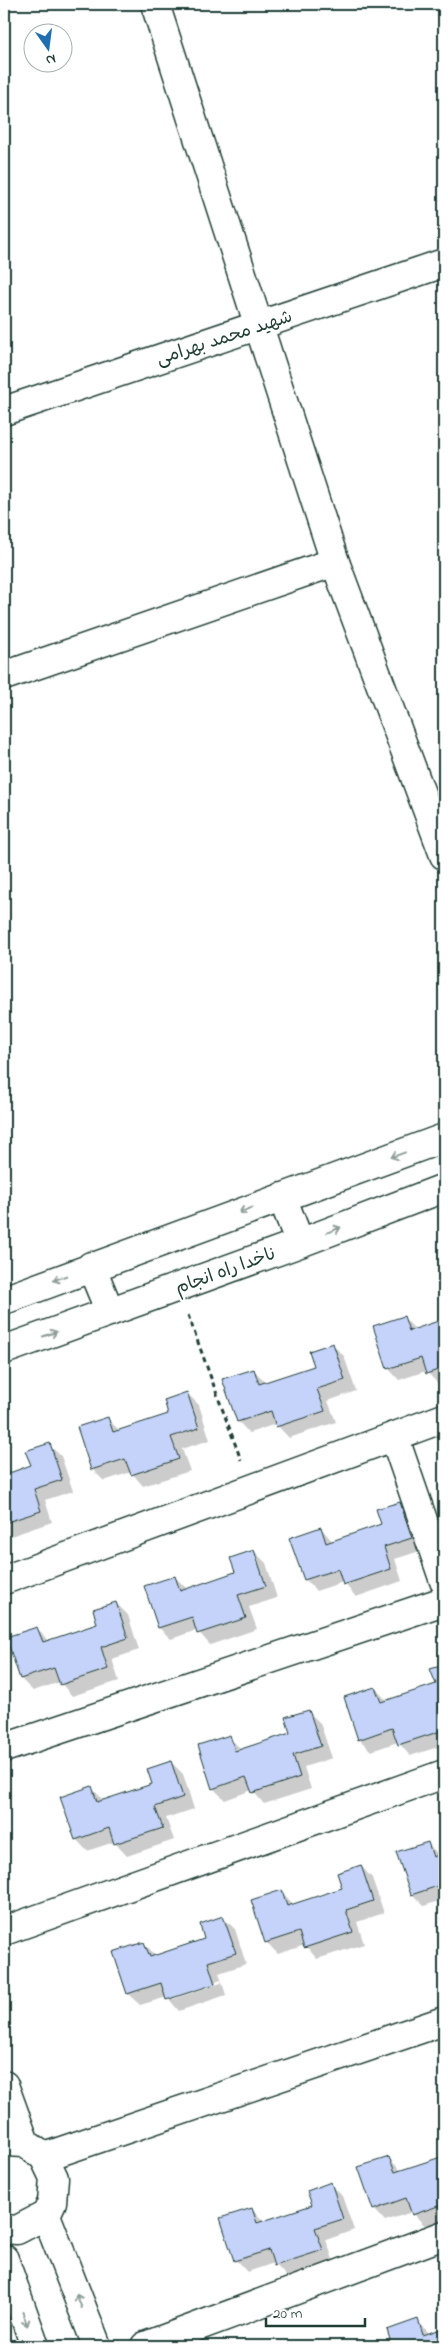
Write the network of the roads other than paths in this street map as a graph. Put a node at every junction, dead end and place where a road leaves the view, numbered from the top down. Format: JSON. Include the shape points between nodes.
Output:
{"nodes":[{"id":1,"x":155,"y":4,"type":"edge"},
{"id":2,"x":444,"y":263,"type":"edge"},
{"id":3,"x":259,"y":325,"type":"junction"},
{"id":4,"x":4,"y":410,"type":"edge"},
{"id":5,"x":335,"y":562,"type":"junction"},
{"id":6,"x":4,"y":676,"type":"edge"},
{"id":7,"x":444,"y":855,"type":"edge"},
{"id":8,"x":444,"y":1138,"type":"edge"},
{"id":9,"x":444,"y":1188,"type":"edge"},
{"id":10,"x":282,"y":1197,"type":"junction"},
{"id":11,"x":300,"y":1243,"type":"junction"},
{"id":12,"x":92,"y":1266,"type":"junction"},
{"id":13,"x":4,"y":1300,"type":"edge"},
{"id":14,"x":110,"y":1312,"type":"junction"},
{"id":15,"x":4,"y":1350,"type":"edge"},
{"id":16,"x":444,"y":1418,"type":"edge"},
{"id":17,"x":394,"y":1436,"type":"junction"},
{"id":18,"x":4,"y":1580,"type":"edge"},
{"id":19,"x":444,"y":1581,"type":"edge"},
{"id":20,"x":444,"y":1601,"type":"edge"},
{"id":21,"x":4,"y":1748,"type":"edge"},
{"id":22,"x":444,"y":1774,"type":"edge"},
{"id":23,"x":4,"y":1931,"type":"edge"},
{"id":24,"x":444,"y":2021,"type":"edge"},
{"id":25,"x":4,"y":2085,"type":"edge"},
{"id":26,"x":24,"y":2147,"type":"edge"},
{"id":27,"x":46,"y":2215,"type":"junction"},
{"id":28,"x":4,"y":2229,"type":"edge"},
{"id":29,"x":444,"y":2236,"type":"edge"},
{"id":30,"x":4,"y":2258,"type":"edge"},
{"id":31,"x":35,"y":2346,"type":"edge"},
{"id":32,"x":97,"y":2346,"type":"edge"},
{"id":33,"x":145,"y":2346,"type":"edge"}],
"edges":[{"from":1,"to":3,"type":"street"},
{"from":2,"to":3,"type":"street","name":"شهید محمد بهرامی"},
{"from":3,"to":4,"type":"street","name":"شهید محمد بهرامی"},
{"from":3,"to":5,"type":"street"},
{"from":5,"to":6,"type":"street"},
{"from":5,"to":7,"type":"street"},
{"from":8,"to":10,"type":"street","one_way":true},
{"from":11,"to":9,"type":"street","name":"ناخدا راه انجام","one_way":true},
{"from":10,"to":11,"type":"street"},
{"from":10,"to":12,"type":"street","one_way":true},
{"from":11,"to":14,"type":"street","name":"ناخدا راه انجام"},
{"from":12,"to":13,"type":"street","one_way":true},
{"from":12,"to":14,"type":"street"},
{"from":15,"to":14,"type":"street","name":"ناخدا راه انجام","one_way":true},
{"from":16,"to":17,"type":"street"},
{"from":17,"to":18,"type":"street"},
{"from":17,"to":19,"type":"street"},
{"from":20,"to":21,"type":"street"},
{"from":22,"to":23,"type":"street"},
{"from":24,"to":26,"type":"street"},
{"from":25,"to":26,"type":"street"},
{"from":26,"to":27,"type":"street","via":[[54,2178],[52,2202]]},
{"from":27,"to":28,"type":"street","via":[[17,2230]]},
{"from":32,"to":27,"type":"street","one_way":true},
{"from":29,"to":33,"type":"street"},
{"from":30,"to":31,"type":"street","one_way":true}]}
